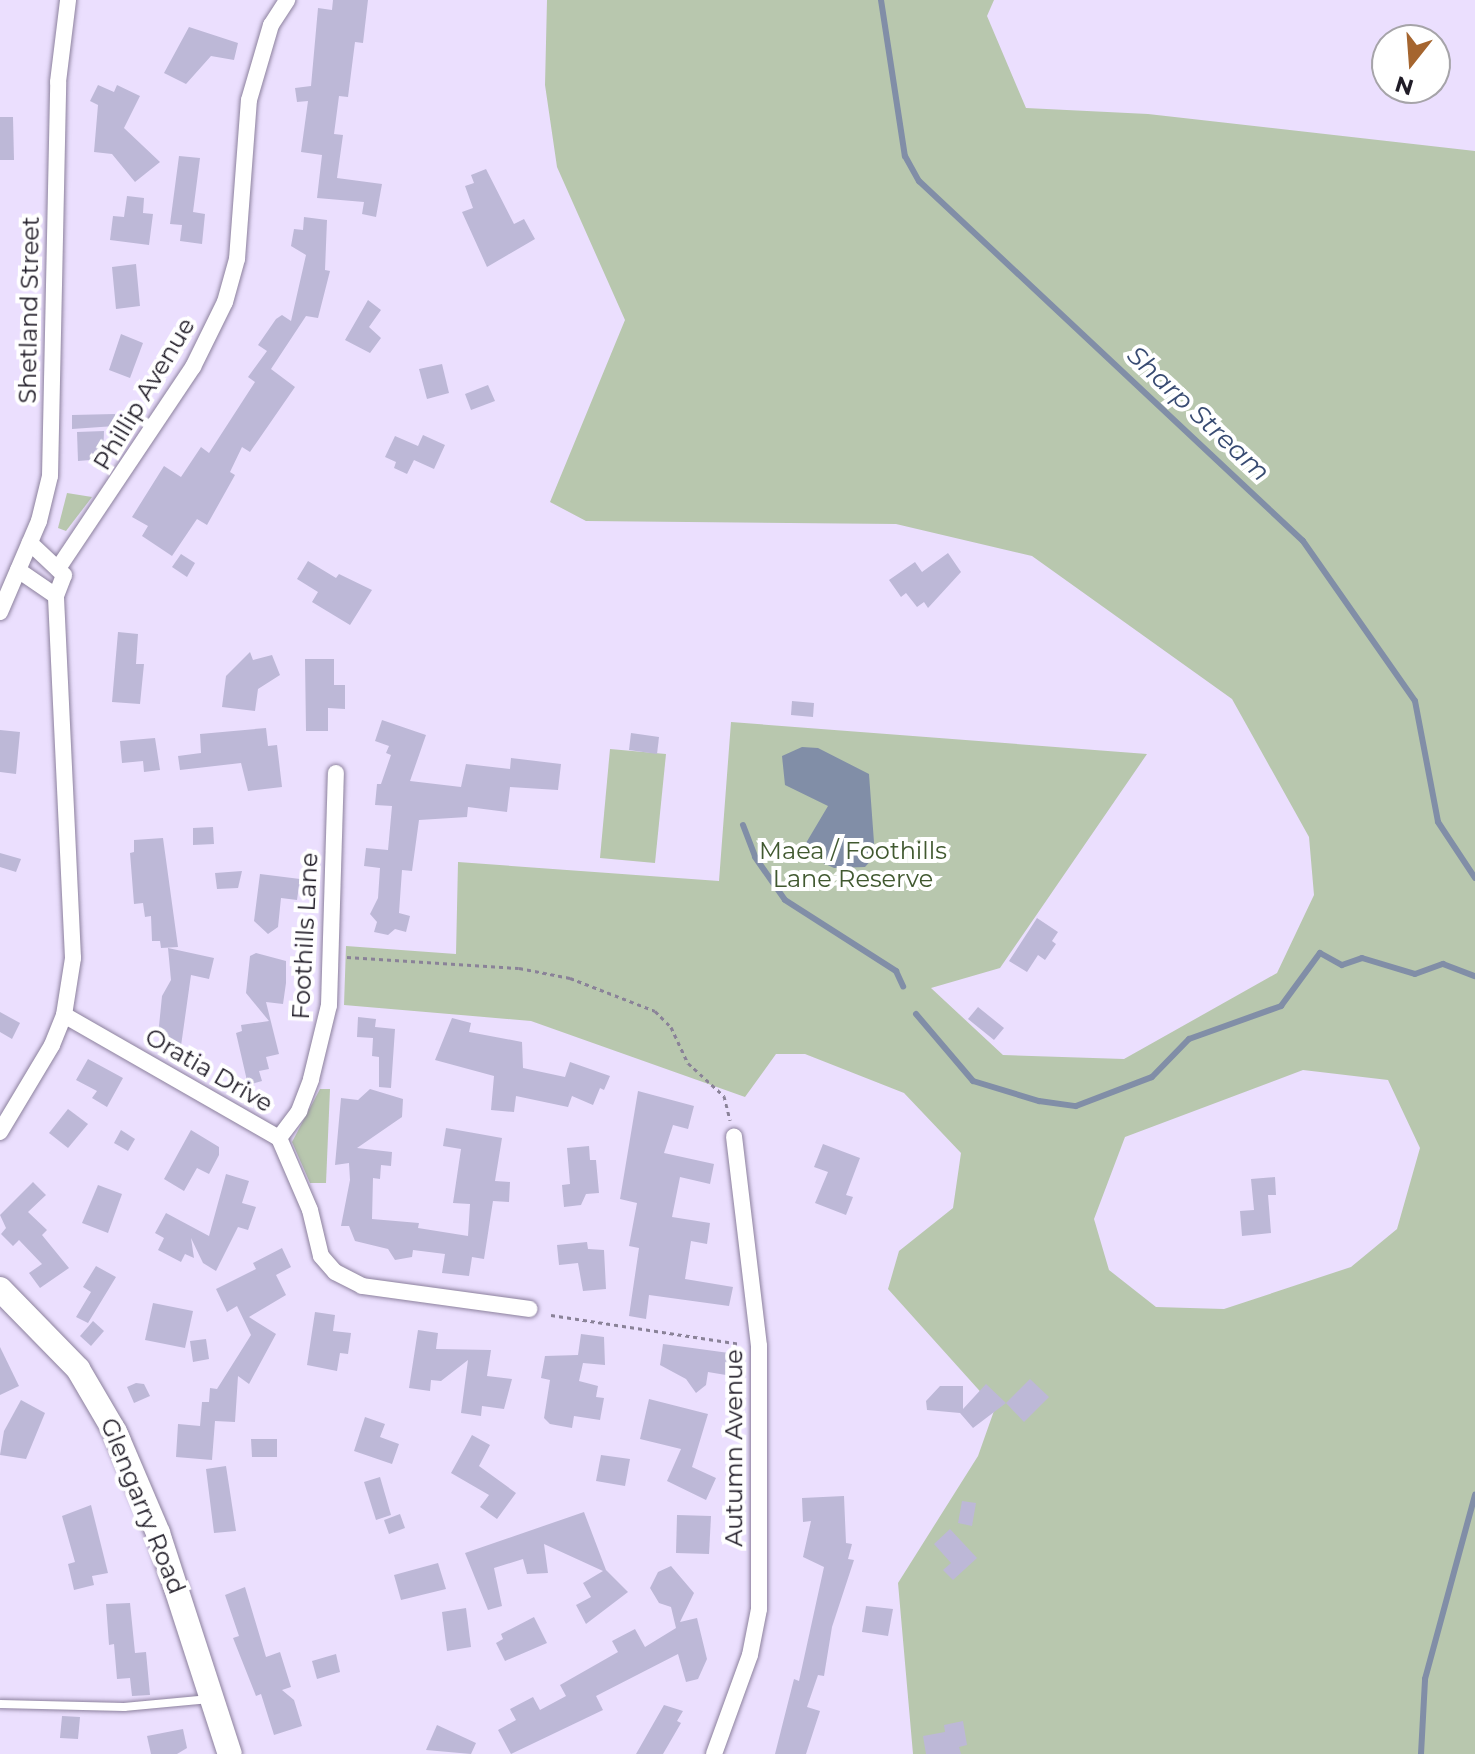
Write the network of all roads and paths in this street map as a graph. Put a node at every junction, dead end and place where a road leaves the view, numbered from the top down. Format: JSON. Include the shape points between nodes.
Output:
{"nodes":[{"id":1,"x":68,"y":0,"type":"edge"},
{"id":2,"x":287,"y":0,"type":"edge"},
{"id":3,"x":30,"y":543,"type":"junction"},
{"id":4,"x":59,"y":567,"type":"junction"},
{"id":5,"x":18,"y":570,"type":"junction"},
{"id":6,"x":56,"y":596,"type":"junction"},
{"id":7,"x":0,"y":612,"type":"edge"},
{"id":8,"x":336,"y":773,"type":"dead end"},
{"id":9,"x":343,"y":957,"type":"dead end"},
{"id":10,"x":64,"y":1015,"type":"junction"},
{"id":11,"x":0,"y":1132,"type":"edge"},
{"id":12,"x":734,"y":1136,"type":"joint"},
{"id":13,"x":279,"y":1138,"type":"junction"},
{"id":14,"x":0,"y":1289,"type":"edge"},
{"id":15,"x":529,"y":1309,"type":"dead end"},
{"id":16,"x":551,"y":1315,"type":"dead end"},
{"id":17,"x":753,"y":1346,"type":"dead end"},
{"id":18,"x":213,"y":1698,"type":"junction"},
{"id":19,"x":0,"y":1704,"type":"edge"},
{"id":20,"x":230,"y":1754,"type":"edge"},
{"id":21,"x":714,"y":1754,"type":"edge"}],
"edges":[{"from":1,"to":3,"type":"street","name":"Shetland Street","via":[[58,82],[50,476]]},
{"from":2,"to":4,"type":"street","name":"Phillip Avenue","via":[[271,25],[249,100],[237,259],[225,302],[193,367]]},
{"from":3,"to":4,"type":"street"},
{"from":3,"to":5,"type":"street","name":"Shetland Street"},
{"from":4,"to":6,"type":"street","name":"Phillip Avenue","via":[[64,575]]},
{"from":5,"to":6,"type":"street"},
{"from":5,"to":7,"type":"street","name":"Shetland Street"},
{"from":6,"to":10,"type":"street","name":"Phillip Avenue","via":[[73,958]]},
{"from":8,"to":13,"type":"street","name":"Foothills Lane","via":[[329,1005],[299,1111]]},
{"from":9,"to":12,"type":"path","via":[[519,968],[570,978],[655,1011],[671,1027],[688,1063],[724,1096]]},
{"from":10,"to":11,"type":"street","name":"Phillip Avenue"},
{"from":10,"to":13,"type":"street","name":"Oratia Drive"},
{"from":12,"to":21,"type":"street","name":"Autumn Avenue","via":[[759,1346],[759,1609],[750,1655]]},
{"from":13,"to":15,"type":"street","name":"Oratia Drive","via":[[310,1210],[321,1256],[335,1272],[362,1286]]},
{"from":14,"to":18,"type":"main road","name":"Glengarry Road","via":[[95,1393],[158,1533]]},
{"from":16,"to":17,"type":"path"},
{"from":18,"to":19,"type":"lane","via":[[124,1707]]},
{"from":18,"to":20,"type":"main road","name":"Glengarry Road"}]}
